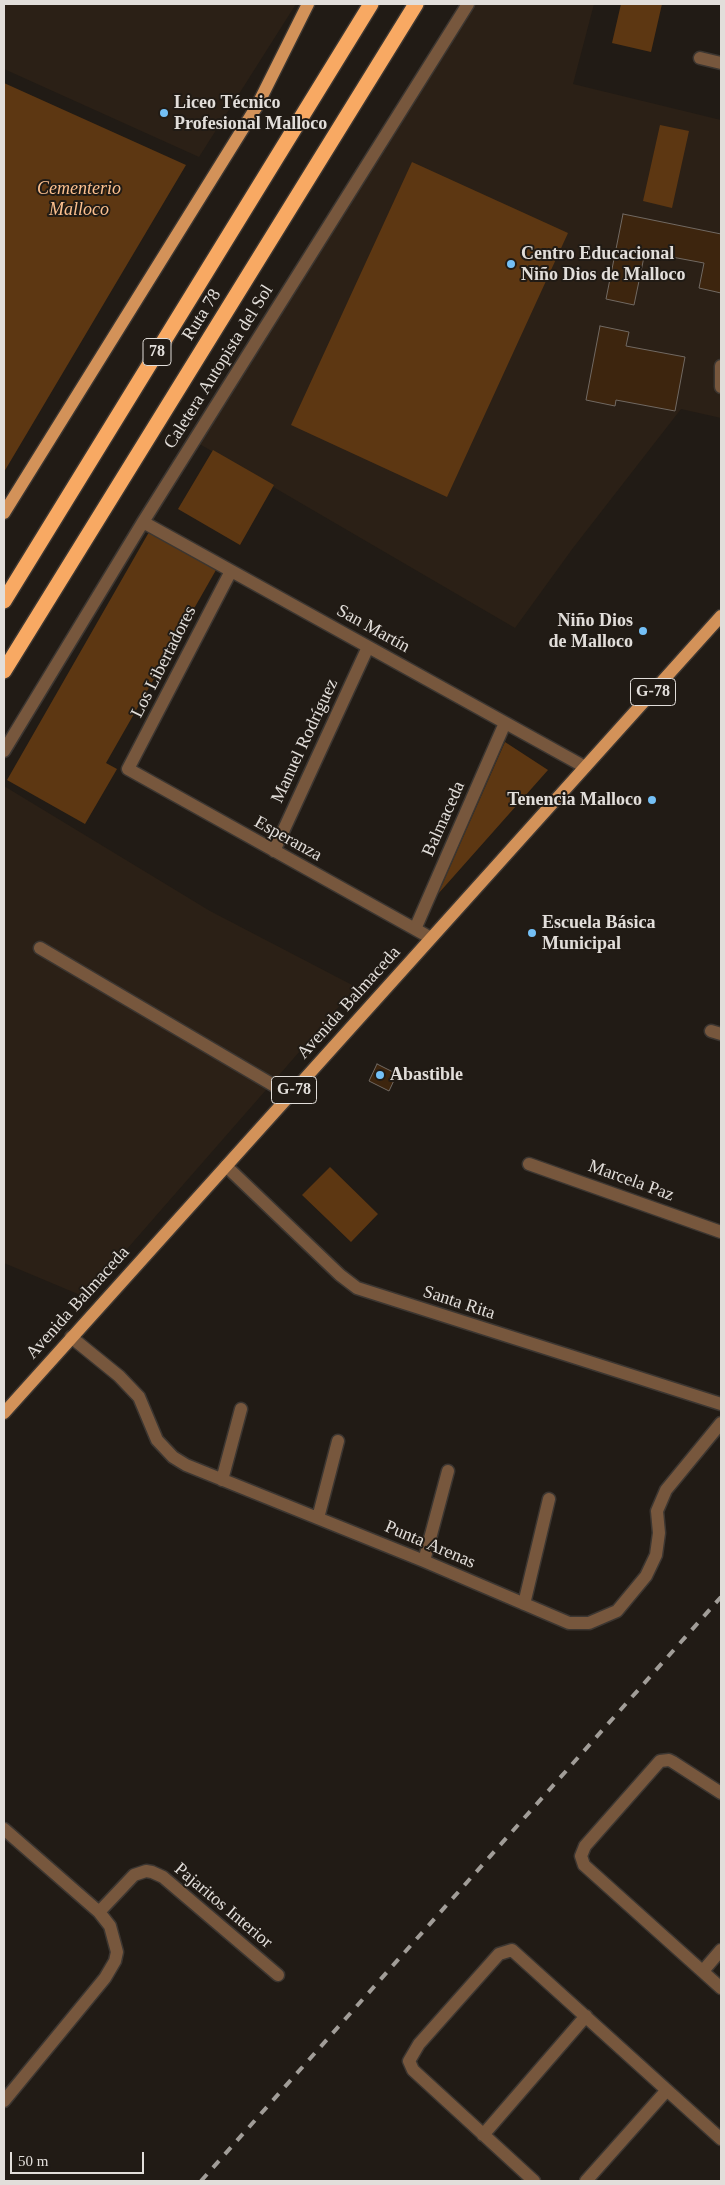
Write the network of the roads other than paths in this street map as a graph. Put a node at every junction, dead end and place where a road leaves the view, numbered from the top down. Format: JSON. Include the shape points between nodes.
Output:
{"nodes":[{"id":1,"x":308,"y":4,"type":"edge"},
{"id":2,"x":371,"y":4,"type":"edge"},
{"id":3,"x":416,"y":4,"type":"edge"},
{"id":4,"x":468,"y":4,"type":"edge"},
{"id":5,"x":700,"y":58,"type":"dead end"},
{"id":6,"x":721,"y":63,"type":"edge"},
{"id":7,"x":721,"y":366,"type":"edge"},
{"id":8,"x":721,"y":387,"type":"edge"},
{"id":9,"x":4,"y":513,"type":"edge"},
{"id":10,"x":143,"y":522,"type":"junction"},
{"id":11,"x":231,"y":571,"type":"junction"},
{"id":12,"x":4,"y":601,"type":"edge"},
{"id":13,"x":721,"y":616,"type":"edge"},
{"id":14,"x":368,"y":647,"type":"junction"},
{"id":15,"x":4,"y":671,"type":"edge"},
{"id":16,"x":506,"y":722,"type":"junction"},
{"id":17,"x":4,"y":751,"type":"edge"},
{"id":18,"x":586,"y":767,"type":"junction"},
{"id":19,"x":128,"y":769,"type":"joint"},
{"id":20,"x":274,"y":851,"type":"junction"},
{"id":21,"x":415,"y":929,"type":"junction"},
{"id":22,"x":431,"y":938,"type":"junction"},
{"id":23,"x":40,"y":948,"type":"dead end"},
{"id":24,"x":290,"y":1095,"type":"junction"},
{"id":25,"x":529,"y":1164,"type":"dead end"},
{"id":26,"x":226,"y":1166,"type":"junction"},
{"id":27,"x":721,"y":1232,"type":"edge"},
{"id":28,"x":71,"y":1337,"type":"junction"},
{"id":29,"x":721,"y":1404,"type":"edge"},
{"id":30,"x":241,"y":1409,"type":"dead end"},
{"id":31,"x":4,"y":1413,"type":"edge"},
{"id":32,"x":721,"y":1423,"type":"edge"},
{"id":33,"x":338,"y":1441,"type":"dead end"},
{"id":34,"x":448,"y":1471,"type":"dead end"},
{"id":35,"x":222,"y":1480,"type":"junction"},
{"id":36,"x":549,"y":1499,"type":"dead end"},
{"id":37,"x":318,"y":1518,"type":"junction"},
{"id":38,"x":424,"y":1561,"type":"junction"},
{"id":39,"x":524,"y":1604,"type":"junction"},
{"id":40,"x":721,"y":1793,"type":"edge"},
{"id":41,"x":4,"y":1829,"type":"edge"},
{"id":42,"x":100,"y":1912,"type":"junction"},
{"id":43,"x":721,"y":1950,"type":"edge"},
{"id":44,"x":703,"y":1971,"type":"junction"},
{"id":45,"x":278,"y":1975,"type":"dead end"},
{"id":46,"x":721,"y":1988,"type":"edge"},
{"id":47,"x":586,"y":2016,"type":"junction"},
{"id":48,"x":668,"y":2090,"type":"junction"},
{"id":49,"x":4,"y":2101,"type":"edge"},
{"id":50,"x":483,"y":2135,"type":"junction"},
{"id":51,"x":721,"y":2139,"type":"edge"},
{"id":52,"x":534,"y":2181,"type":"edge"},
{"id":53,"x":586,"y":2181,"type":"edge"}],
"edges":[{"from":1,"to":9,"type":"main road","via":[[257,106]]},
{"from":2,"to":12,"type":"highway","name":"Ruta 78","number":"78"},
{"from":3,"to":15,"type":"highway","name":"Ruta 78","number":"78"},
{"from":4,"to":10,"type":"street","name":"Caletera Autopista del Sol"},
{"from":5,"to":6,"type":"street"},
{"from":7,"to":8,"type":"street"},
{"from":10,"to":11,"type":"street","name":"San Martín"},
{"from":10,"to":17,"type":"street","name":"Caletera Autopista del Sol"},
{"from":11,"to":14,"type":"street","name":"San Martín"},
{"from":11,"to":19,"type":"street","name":"Los Libertadores"},
{"from":13,"to":18,"type":"main road","name":"Avenida Balmaceda","number":"G-78"},
{"from":14,"to":16,"type":"street","name":"San Martín"},
{"from":14,"to":20,"type":"street","name":"Manuel Rodríguez"},
{"from":16,"to":18,"type":"street","name":"San Martín"},
{"from":16,"to":21,"type":"street","name":"Balmaceda"},
{"from":18,"to":22,"type":"main road","name":"Avenida Balmaceda","number":"G-78"},
{"from":19,"to":20,"type":"street","name":"Esperanza"},
{"from":20,"to":21,"type":"street","name":"Esperanza"},
{"from":21,"to":22,"type":"street","name":"Esperanza"},
{"from":22,"to":24,"type":"main road","name":"Avenida Balmaceda","number":"G-78"},
{"from":23,"to":24,"type":"street"},
{"from":24,"to":26,"type":"main road","name":"Avenida Balmaceda","number":"G-78"},
{"from":25,"to":27,"type":"street","name":"Marcela Paz"},
{"from":26,"to":28,"type":"main road","name":"Avenida Balmaceda","number":"G-78"},
{"from":26,"to":29,"type":"street","name":"Santa Rita","via":[[340,1275],[358,1288]]},
{"from":28,"to":31,"type":"main road","name":"Avenida Balmaceda","number":"G-78"},
{"from":28,"to":35,"type":"street","name":"Punta Arenas","via":[[119,1376],[139,1397],[157,1440],[173,1457],[186,1466]]},
{"from":30,"to":35,"type":"street"},
{"from":32,"to":39,"type":"street","name":"Punta Arenas","via":[[666,1490],[657,1511],[656,1555],[646,1576],[617,1611],[589,1623],[569,1623]]},
{"from":33,"to":37,"type":"street"},
{"from":34,"to":38,"type":"street"},
{"from":35,"to":37,"type":"street","name":"Punta Arenas"},
{"from":36,"to":39,"type":"street"},
{"from":37,"to":38,"type":"street","name":"Punta Arenas"},
{"from":38,"to":39,"type":"street","name":"Punta Arenas"},
{"from":40,"to":44,"type":"street","via":[[673,1762],[664,1760],[585,1846],[581,1856],[584,1865]]},
{"from":41,"to":42,"type":"street"},
{"from":42,"to":45,"type":"street","name":"Pajaritos Interior","via":[[134,1875],[152,1872],[163,1877]]},
{"from":42,"to":49,"type":"street","via":[[116,1941],[115,1961],[105,1978]]},
{"from":43,"to":44,"type":"street"},
{"from":44,"to":46,"type":"street"},
{"from":47,"to":48,"type":"street"},
{"from":47,"to":50,"type":"street"},
{"from":47,"to":50,"type":"street","via":[[512,1950],[499,1954],[419,2044],[409,2061],[413,2070]]},
{"from":48,"to":51,"type":"street"},
{"from":48,"to":53,"type":"street"},
{"from":50,"to":52,"type":"street"}]}
